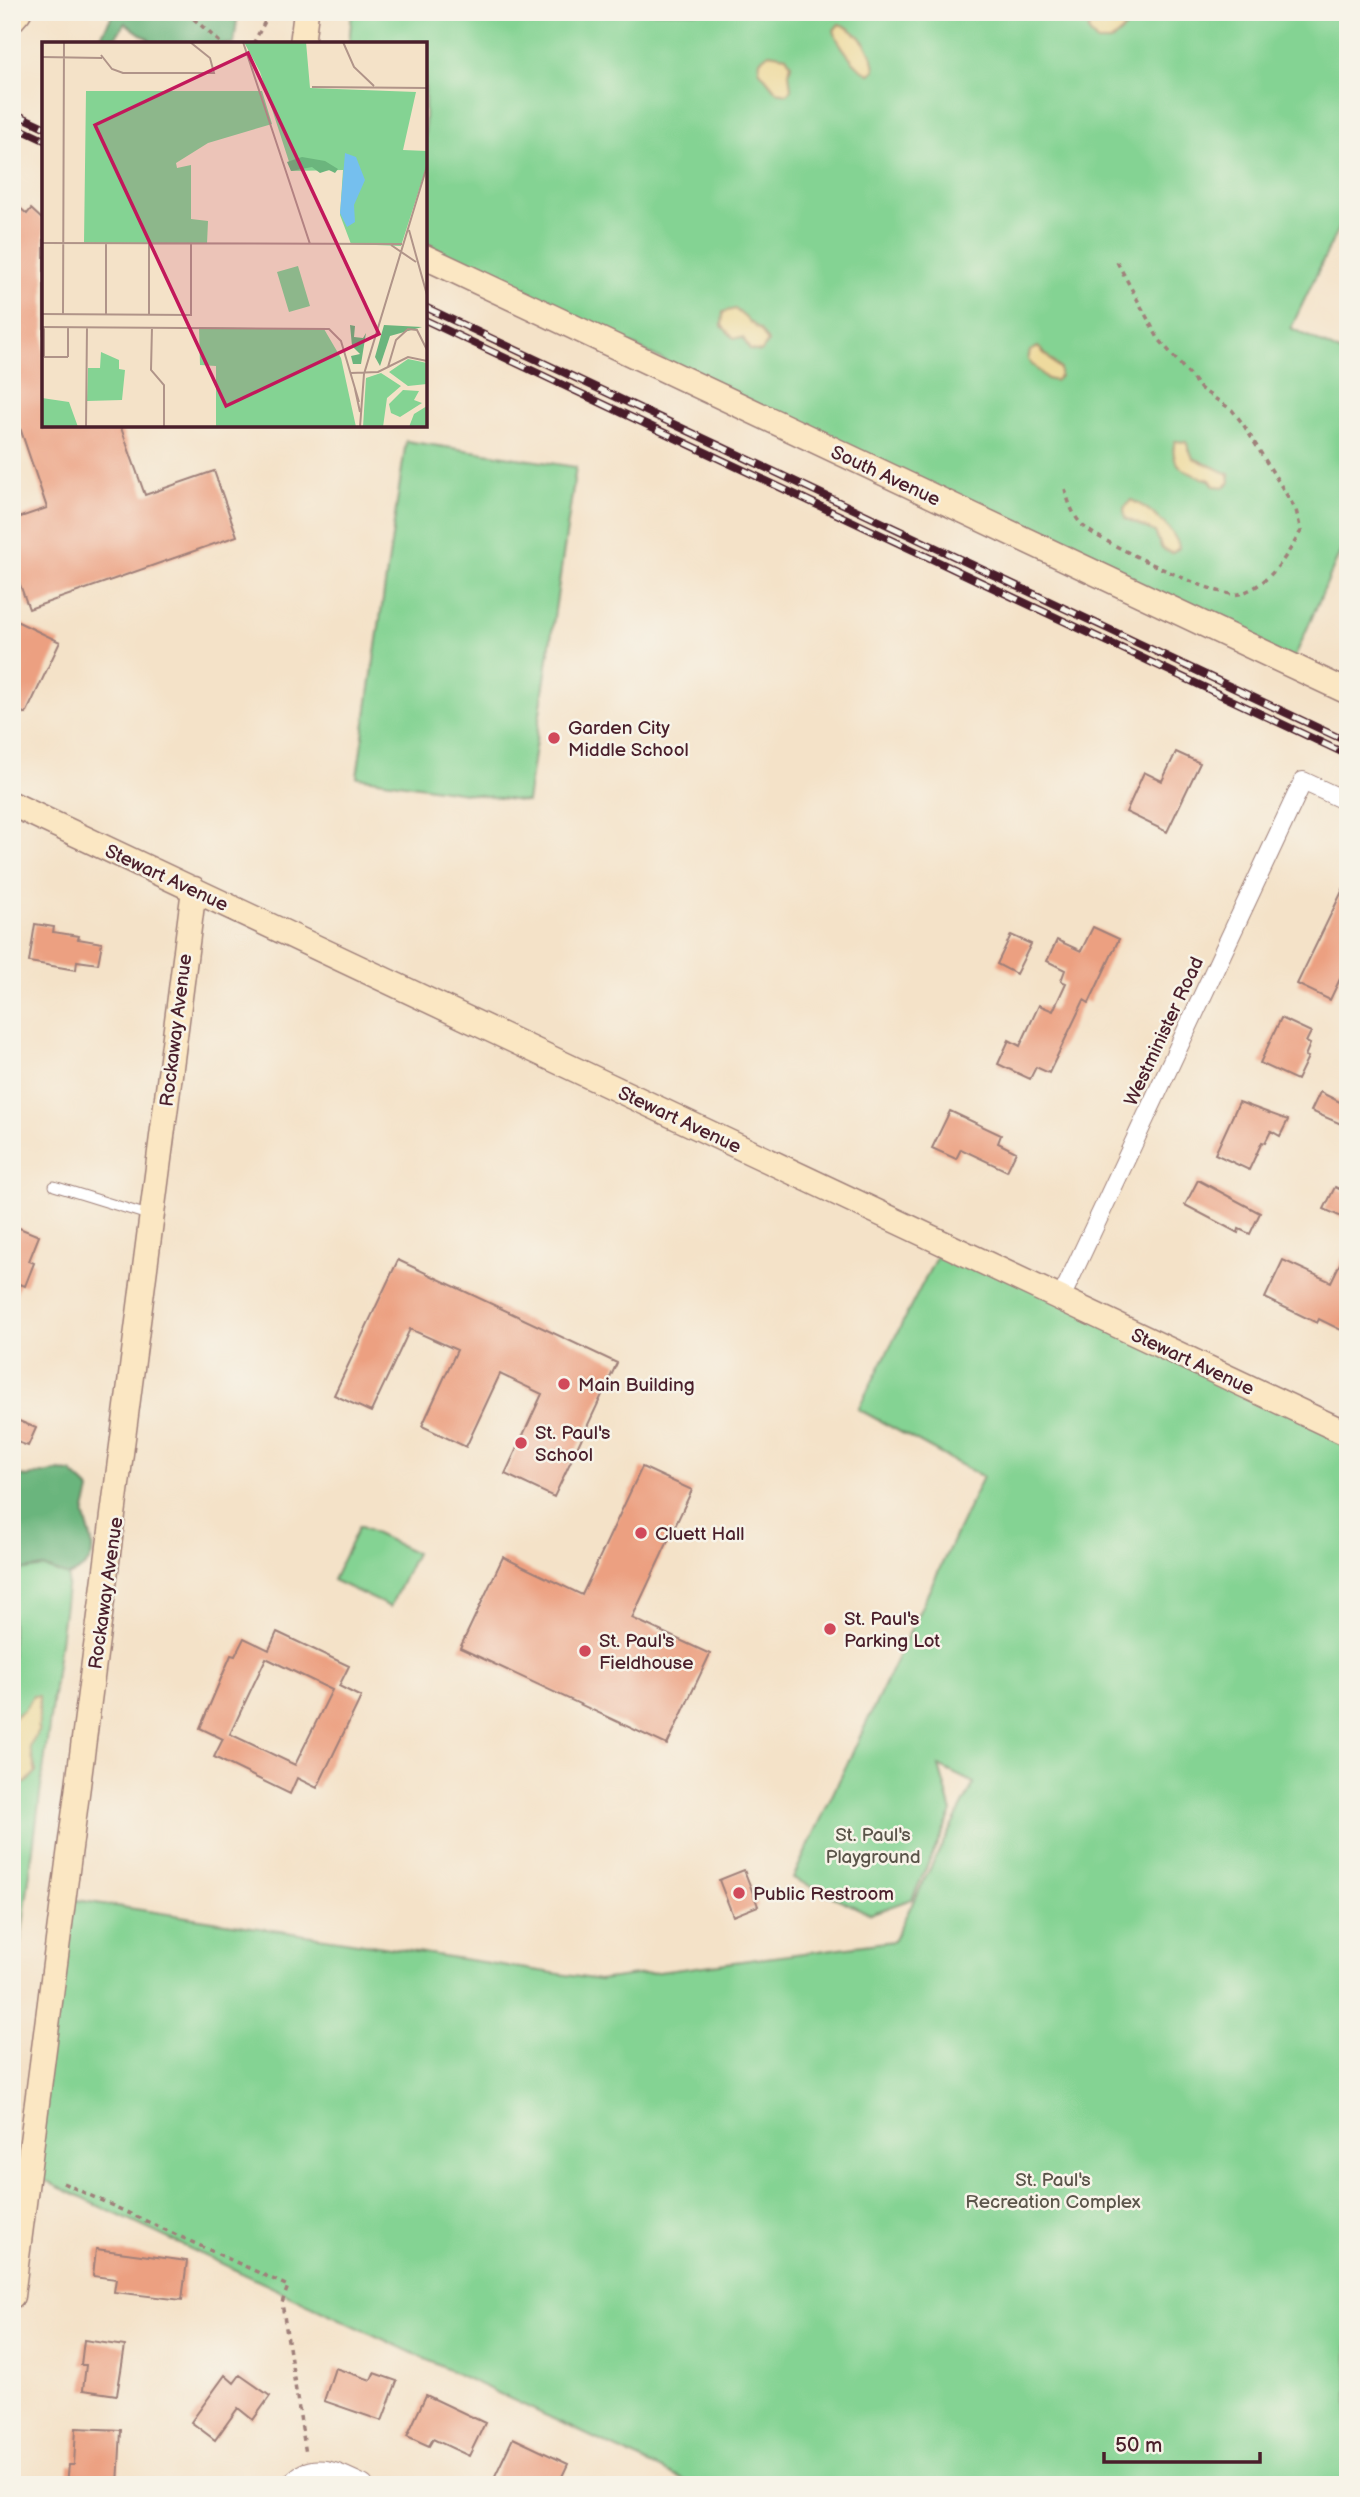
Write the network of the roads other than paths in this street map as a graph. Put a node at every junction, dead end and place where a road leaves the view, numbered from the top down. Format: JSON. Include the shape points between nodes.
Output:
{"nodes":[{"id":1,"x":19,"y":12,"type":"edge"},
{"id":2,"x":306,"y":12,"type":"edge"},
{"id":3,"x":12,"y":20,"type":"edge"},
{"id":4,"x":302,"y":42,"type":"edge"},
{"id":5,"x":427,"y":258,"type":"edge"},
{"id":6,"x":1348,"y":692,"type":"edge"},
{"id":7,"x":1348,"y":802,"type":"edge"},
{"id":8,"x":12,"y":804,"type":"edge"},
{"id":9,"x":194,"y":889,"type":"junction"},
{"id":10,"x":54,"y":1186,"type":"dead end"},
{"id":11,"x":152,"y":1217,"type":"junction"},
{"id":12,"x":1061,"y":1298,"type":"junction"},
{"id":13,"x":1348,"y":1434,"type":"edge"},
{"id":14,"x":12,"y":2296,"type":"edge"},
{"id":15,"x":290,"y":2485,"type":"edge"},
{"id":16,"x":364,"y":2485,"type":"edge"}],
"edges":[{"from":1,"to":3,"type":"main road"},
{"from":2,"to":4,"type":"main road"},
{"from":5,"to":6,"type":"main road","name":"South Avenue"},
{"from":7,"to":12,"type":"street","name":"Westminister Road","via":[[1303,781]]},
{"from":8,"to":9,"type":"main road","name":"Stewart Avenue"},
{"from":9,"to":11,"type":"main road","name":"Rockaway Avenue"},
{"from":9,"to":12,"type":"main road","name":"Stewart Avenue"},
{"from":10,"to":11,"type":"lane"},
{"from":11,"to":14,"type":"main road","name":"Rockaway Avenue"},
{"from":12,"to":13,"type":"main road","name":"Stewart Avenue"},
{"from":15,"to":16,"type":"street","via":[[296,2476],[322,2468]]}]}
